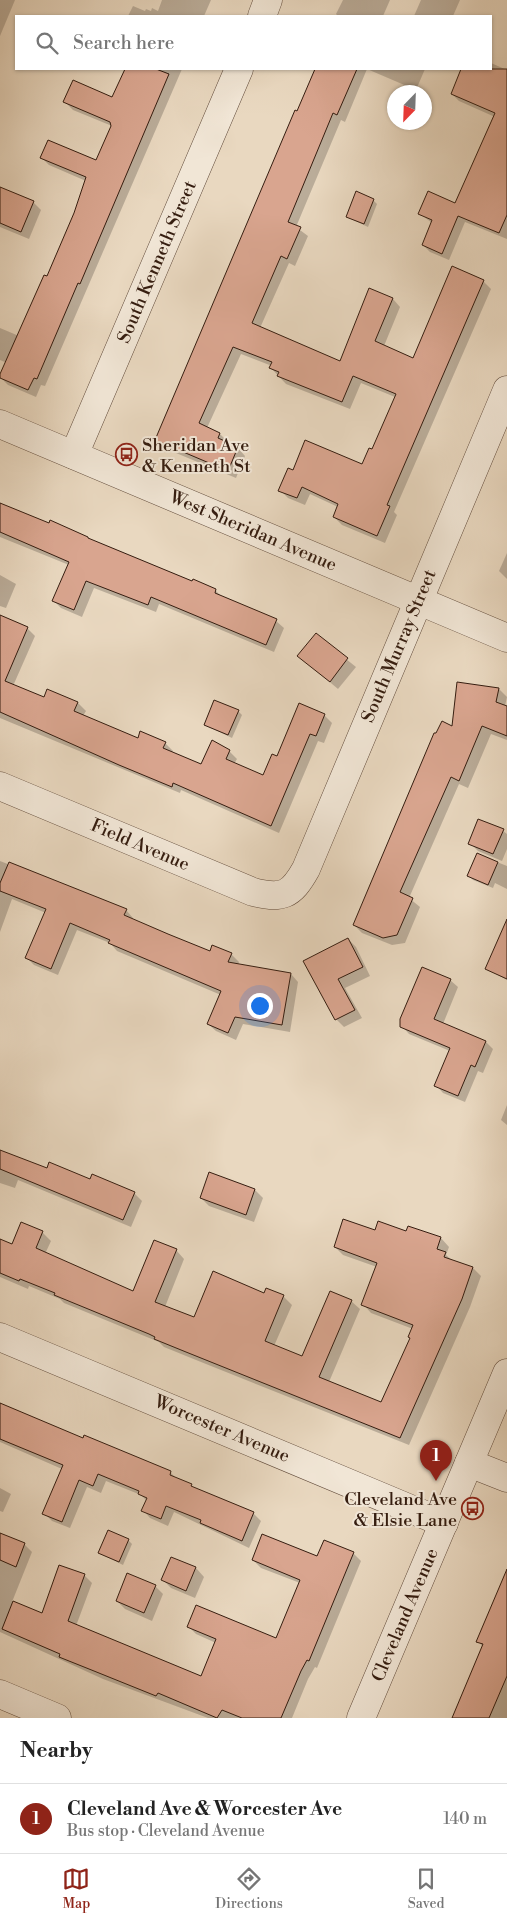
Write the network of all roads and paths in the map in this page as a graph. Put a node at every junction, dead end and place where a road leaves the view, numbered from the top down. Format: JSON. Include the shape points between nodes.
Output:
{"nodes":[{"id":1,"x":268,"y":0,"type":"edge"},
{"id":2,"x":262,"y":15,"type":"edge"},
{"id":3,"x":239,"y":70,"type":"edge"},
{"id":4,"x":507,"y":390,"type":"edge"},
{"id":5,"x":0,"y":424,"type":"edge"},
{"id":6,"x":74,"y":456,"type":"junction"},
{"id":7,"x":418,"y":600,"type":"junction"},
{"id":8,"x":507,"y":638,"type":"edge"},
{"id":9,"x":0,"y":786,"type":"edge"},
{"id":10,"x":282,"y":895,"type":"joint"},
{"id":11,"x":0,"y":1337,"type":"edge"},
{"id":12,"x":507,"y":1373,"type":"edge"},
{"id":13,"x":469,"y":1463,"type":"junction"},
{"id":14,"x":507,"y":1478,"type":"edge"},
{"id":15,"x":444,"y":1523,"type":"junction"},
{"id":16,"x":0,"y":1694,"type":"edge"},
{"id":17,"x":57,"y":1718,"type":"edge"},
{"id":18,"x":361,"y":1718,"type":"edge"}],
"edges":[{"from":1,"to":2,"type":"street"},
{"from":3,"to":6,"type":"street","name":"South Kenneth Street"},
{"from":4,"to":7,"type":"street","name":"South Murray Street"},
{"from":5,"to":6,"type":"street","name":"West Sheridan Avenue"},
{"from":6,"to":7,"type":"street","name":"West Sheridan Avenue"},
{"from":7,"to":8,"type":"street","name":"West Sheridan Avenue"},
{"from":7,"to":10,"type":"street","name":"South Murray Street","via":[[306,869],[297,884]]},
{"from":9,"to":10,"type":"street","name":"Field Avenue","via":[[253,892]]},
{"from":11,"to":15,"type":"street","name":"Worcester Avenue"},
{"from":12,"to":13,"type":"street","name":"Cleveland Avenue"},
{"from":13,"to":14,"type":"street"},
{"from":13,"to":15,"type":"street","name":"Cleveland Avenue"},
{"from":15,"to":18,"type":"street","name":"Cleveland Avenue"},
{"from":16,"to":17,"type":"street"}]}
